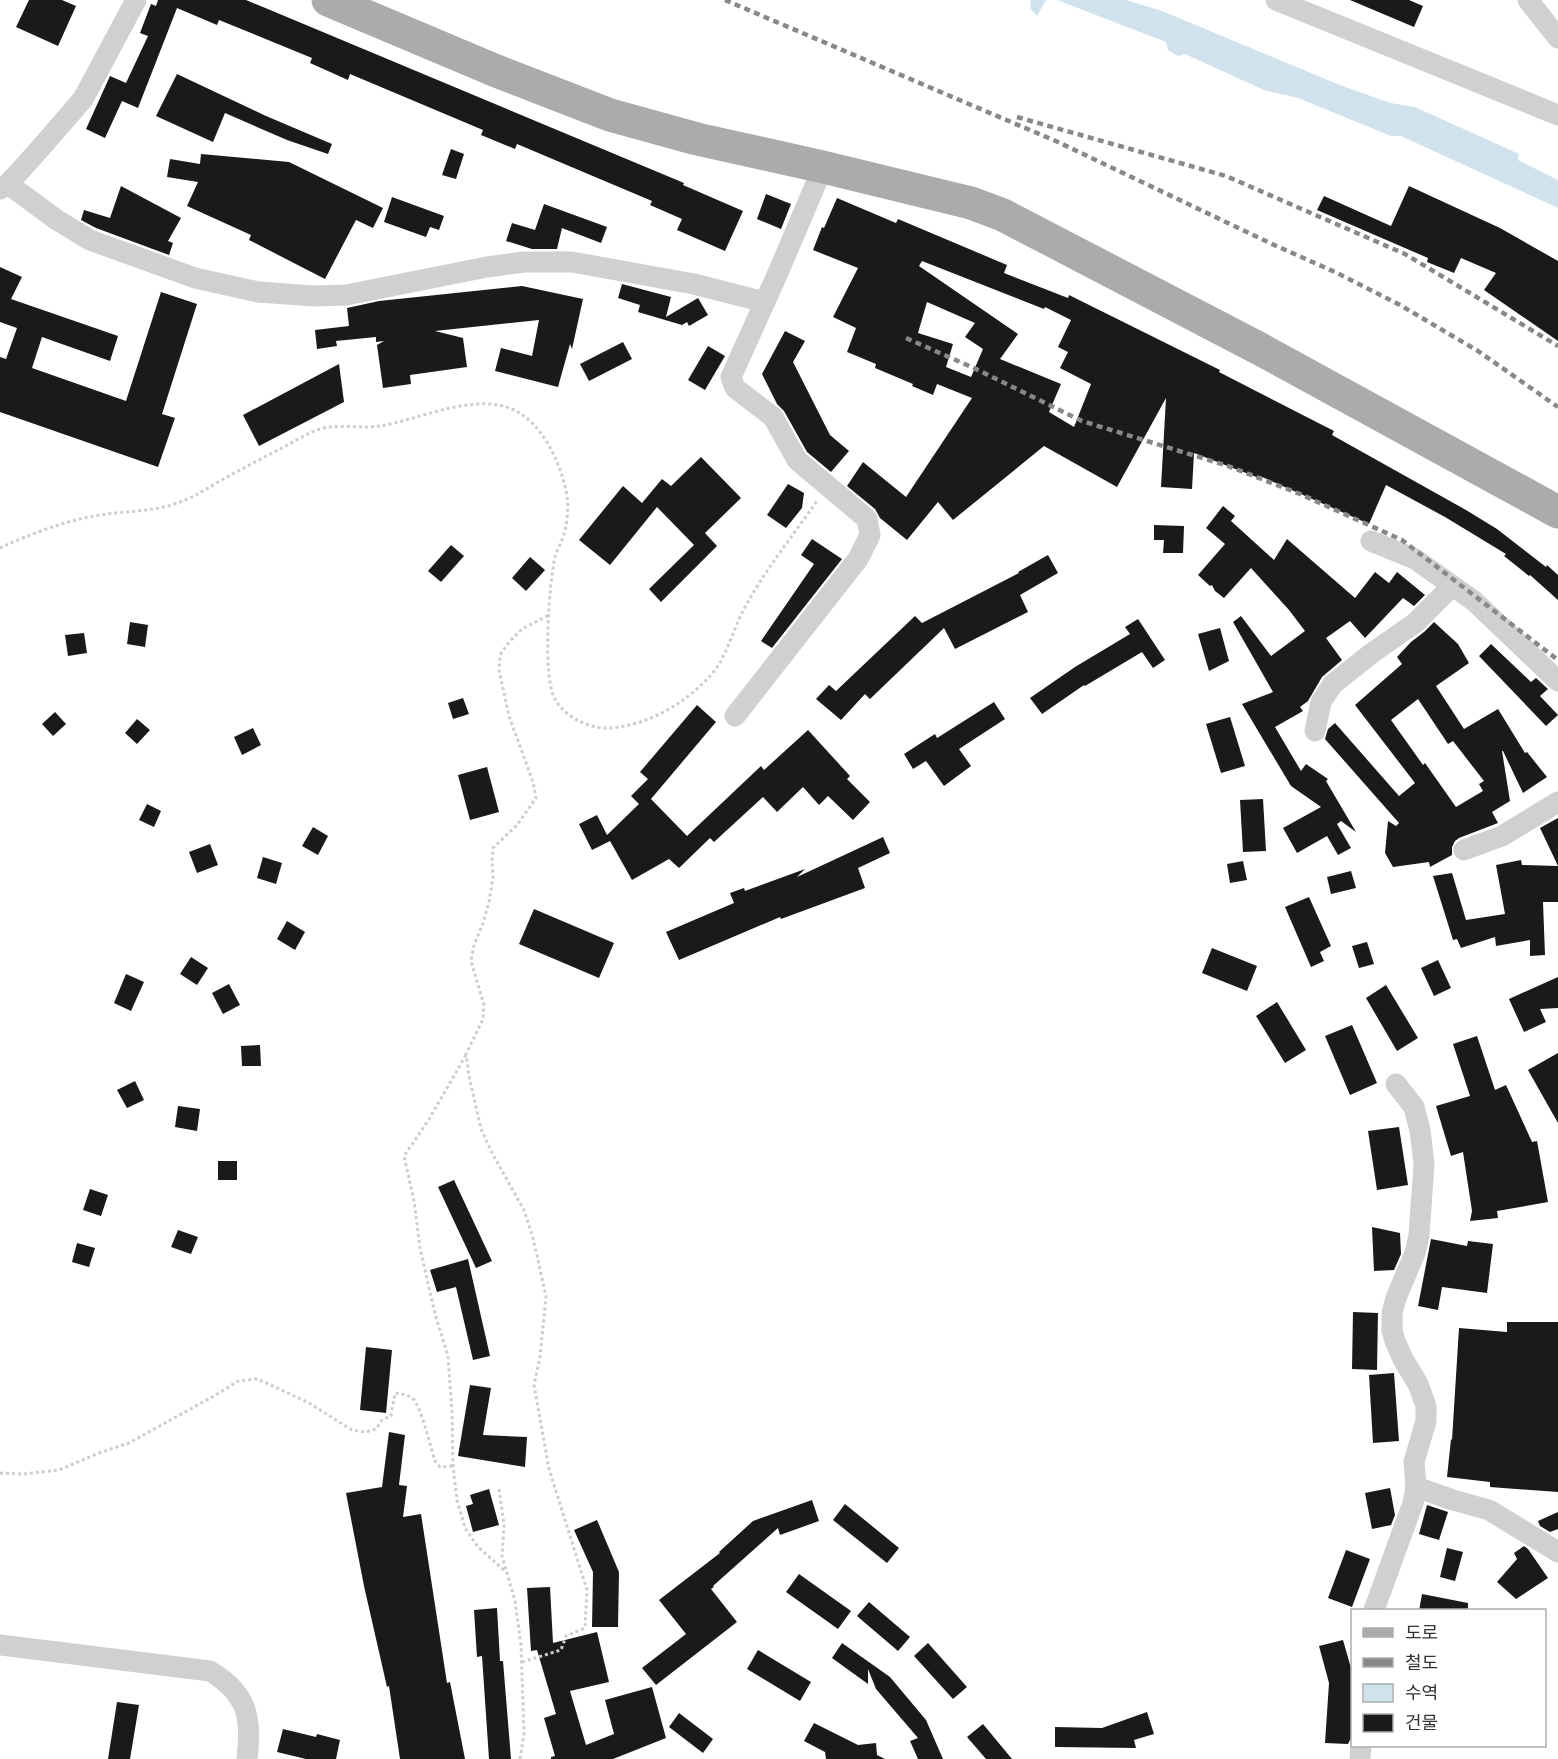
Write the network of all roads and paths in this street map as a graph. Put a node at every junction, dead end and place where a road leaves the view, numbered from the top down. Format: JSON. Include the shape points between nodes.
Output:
{"nodes":[{"id":1,"x":136,"y":0,"type":"edge"},
{"id":2,"x":328,"y":0,"type":"edge"},
{"id":3,"x":1276,"y":0,"type":"edge"},
{"id":4,"x":1528,"y":0,"type":"edge"},
{"id":5,"x":1558,"y":38,"type":"edge"},
{"id":6,"x":1558,"y":115,"type":"edge"},
{"id":7,"x":823,"y":167,"type":"junction"},
{"id":8,"x":4,"y":187,"type":"edge"},
{"id":9,"x":765,"y":302,"type":"junction"},
{"id":10,"x":828,"y":486,"type":"junction"},
{"id":11,"x":1558,"y":512,"type":"edge"},
{"id":12,"x":1371,"y":541,"type":"dead end"},
{"id":13,"x":0,"y":548,"type":"edge"},
{"id":14,"x":1452,"y":586,"type":"junction"},
{"id":15,"x":549,"y":615,"type":"junction"},
{"id":16,"x":1558,"y":681,"type":"edge"},
{"id":17,"x":735,"y":716,"type":"dead end"},
{"id":18,"x":1315,"y":731,"type":"dead end"},
{"id":19,"x":1558,"y":802,"type":"edge"},
{"id":20,"x":1464,"y":850,"type":"dead end"},
{"id":21,"x":466,"y":1054,"type":"junction"},
{"id":22,"x":1396,"y":1084,"type":"dead end"},
{"id":23,"x":453,"y":1466,"type":"junction"},
{"id":24,"x":0,"y":1473,"type":"edge"},
{"id":25,"x":1416,"y":1487,"type":"junction"},
{"id":26,"x":499,"y":1489,"type":"dead end"},
{"id":27,"x":1558,"y":1552,"type":"edge"},
{"id":28,"x":506,"y":1572,"type":"junction"},
{"id":29,"x":1375,"y":1609,"type":"edge"},
{"id":30,"x":0,"y":1645,"type":"edge"},
{"id":31,"x":522,"y":1662,"type":"junction"},
{"id":32,"x":247,"y":1759,"type":"edge"},
{"id":33,"x":520,"y":1759,"type":"edge"}],
"edges":[{"from":1,"to":8,"type":"street","via":[[83,99]]},
{"from":2,"to":7,"type":"main road","via":[[610,115]]},
{"from":3,"to":6,"type":"street"},
{"from":4,"to":5,"type":"street"},
{"from":7,"to":9,"type":"street"},
{"from":7,"to":11,"type":"main road","via":[[971,203],[1003,215],[1260,349]]},
{"from":8,"to":9,"type":"street","via":[[90,240],[195,278],[258,292],[346,295],[496,266],[572,262],[694,284]]},
{"from":9,"to":10,"type":"street","via":[[730,377],[735,388],[773,417],[797,460]]},
{"from":10,"to":15,"type":"path","via":[[742,611],[714,673],[672,707],[620,727],[599,728],[578,721],[555,700],[550,686]]},
{"from":10,"to":17,"type":"street","via":[[867,519],[870,535],[858,559]]},
{"from":12,"to":14,"type":"street","via":[[1415,559]]},
{"from":13,"to":15,"type":"path","via":[[69,522],[170,506],[192,498],[320,428],[376,427],[477,403],[503,406],[523,415],[539,431],[560,471],[567,498],[566,530],[555,558]]},
{"from":14,"to":16,"type":"street","via":[[1474,601]]},
{"from":14,"to":18,"type":"street","via":[[1415,623],[1334,684],[1321,702]]},
{"from":15,"to":21,"type":"path","via":[[522,629],[500,655],[499,670],[509,716],[536,798],[517,825],[493,848],[489,902],[471,961],[484,1005],[483,1019]]},
{"from":19,"to":20,"type":"street","via":[[1502,836]]},
{"from":21,"to":23,"type":"path","via":[[404,1156],[420,1248],[448,1356]]},
{"from":21,"to":31,"type":"path","via":[[481,1129],[524,1210],[546,1296],[534,1385],[549,1469],[586,1590],[585,1628],[566,1636],[561,1650]]},
{"from":22,"to":25,"type":"street","via":[[1414,1107],[1424,1164],[1415,1254],[1392,1313],[1392,1330],[1426,1406],[1426,1421],[1414,1462]]},
{"from":23,"to":24,"type":"path","via":[[440,1467],[435,1461],[418,1408],[406,1395],[395,1393],[391,1416],[376,1429],[365,1432],[352,1430],[309,1402],[257,1380],[238,1380],[129,1443],[59,1470]]},
{"from":23,"to":28,"type":"path","via":[[465,1528],[478,1547]]},
{"from":25,"to":27,"type":"street","via":[[1489,1510]]},
{"from":25,"to":29,"type":"street"},
{"from":26,"to":28,"type":"path"},
{"from":28,"to":31,"type":"path","via":[[515,1600]]},
{"from":30,"to":32,"type":"street","via":[[210,1671],[242,1700],[250,1734]]},
{"from":31,"to":33,"type":"path","via":[[524,1734]]}]}
